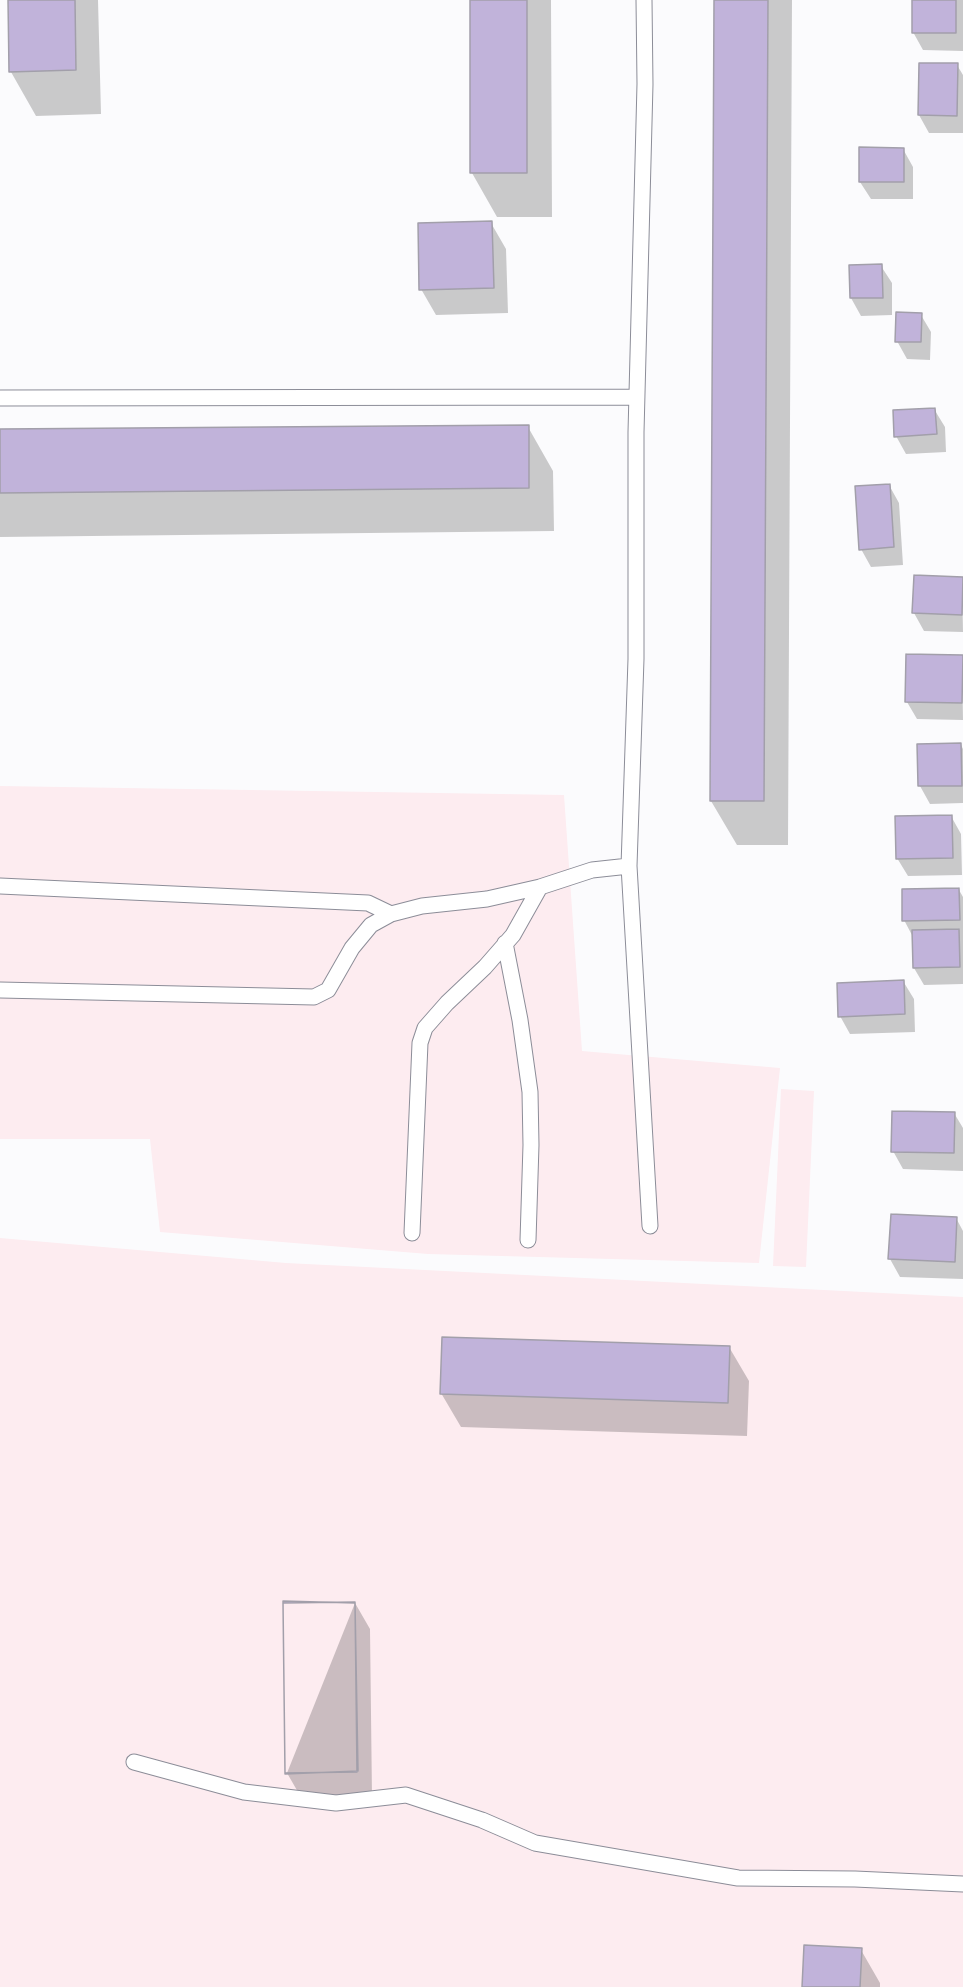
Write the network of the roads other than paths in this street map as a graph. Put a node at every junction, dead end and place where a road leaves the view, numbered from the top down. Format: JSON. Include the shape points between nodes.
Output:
{"nodes":[{"id":1,"x":644,"y":0,"type":"edge"},
{"id":2,"x":637,"y":397,"type":"junction"},
{"id":3,"x":0,"y":398,"type":"edge"},
{"id":4,"x":629,"y":866,"type":"junction"},
{"id":5,"x":0,"y":886,"type":"edge"},
{"id":6,"x":540,"y":887,"type":"junction"},
{"id":7,"x":391,"y":914,"type":"junction"},
{"id":8,"x":505,"y":943,"type":"junction"},
{"id":9,"x":0,"y":990,"type":"edge"},
{"id":10,"x":650,"y":1226,"type":"dead end"},
{"id":11,"x":412,"y":1233,"type":"dead end"},
{"id":12,"x":528,"y":1240,"type":"dead end"},
{"id":13,"x":134,"y":1762,"type":"dead end"},
{"id":14,"x":963,"y":1884,"type":"edge"}],
"edges":[{"from":1,"to":2,"type":"lane"},
{"from":2,"to":3,"type":"lane"},
{"from":2,"to":4,"type":"lane","via":[[636,658]]},
{"from":4,"to":6,"type":"lane","via":[[592,870]]},
{"from":4,"to":10,"type":"lane"},
{"from":5,"to":7,"type":"lane","via":[[368,903]]},
{"from":6,"to":7,"type":"lane"},
{"from":6,"to":8,"type":"lane"},
{"from":7,"to":9,"type":"lane","via":[[371,925],[352,948],[328,990],[314,997]]},
{"from":8,"to":11,"type":"lane","via":[[424,1028],[420,1042]]},
{"from":8,"to":12,"type":"lane","via":[[530,1092]]},
{"from":13,"to":14,"type":"lane","via":[[244,1792],[336,1803],[406,1796],[482,1820],[535,1843],[738,1878]]}]}
